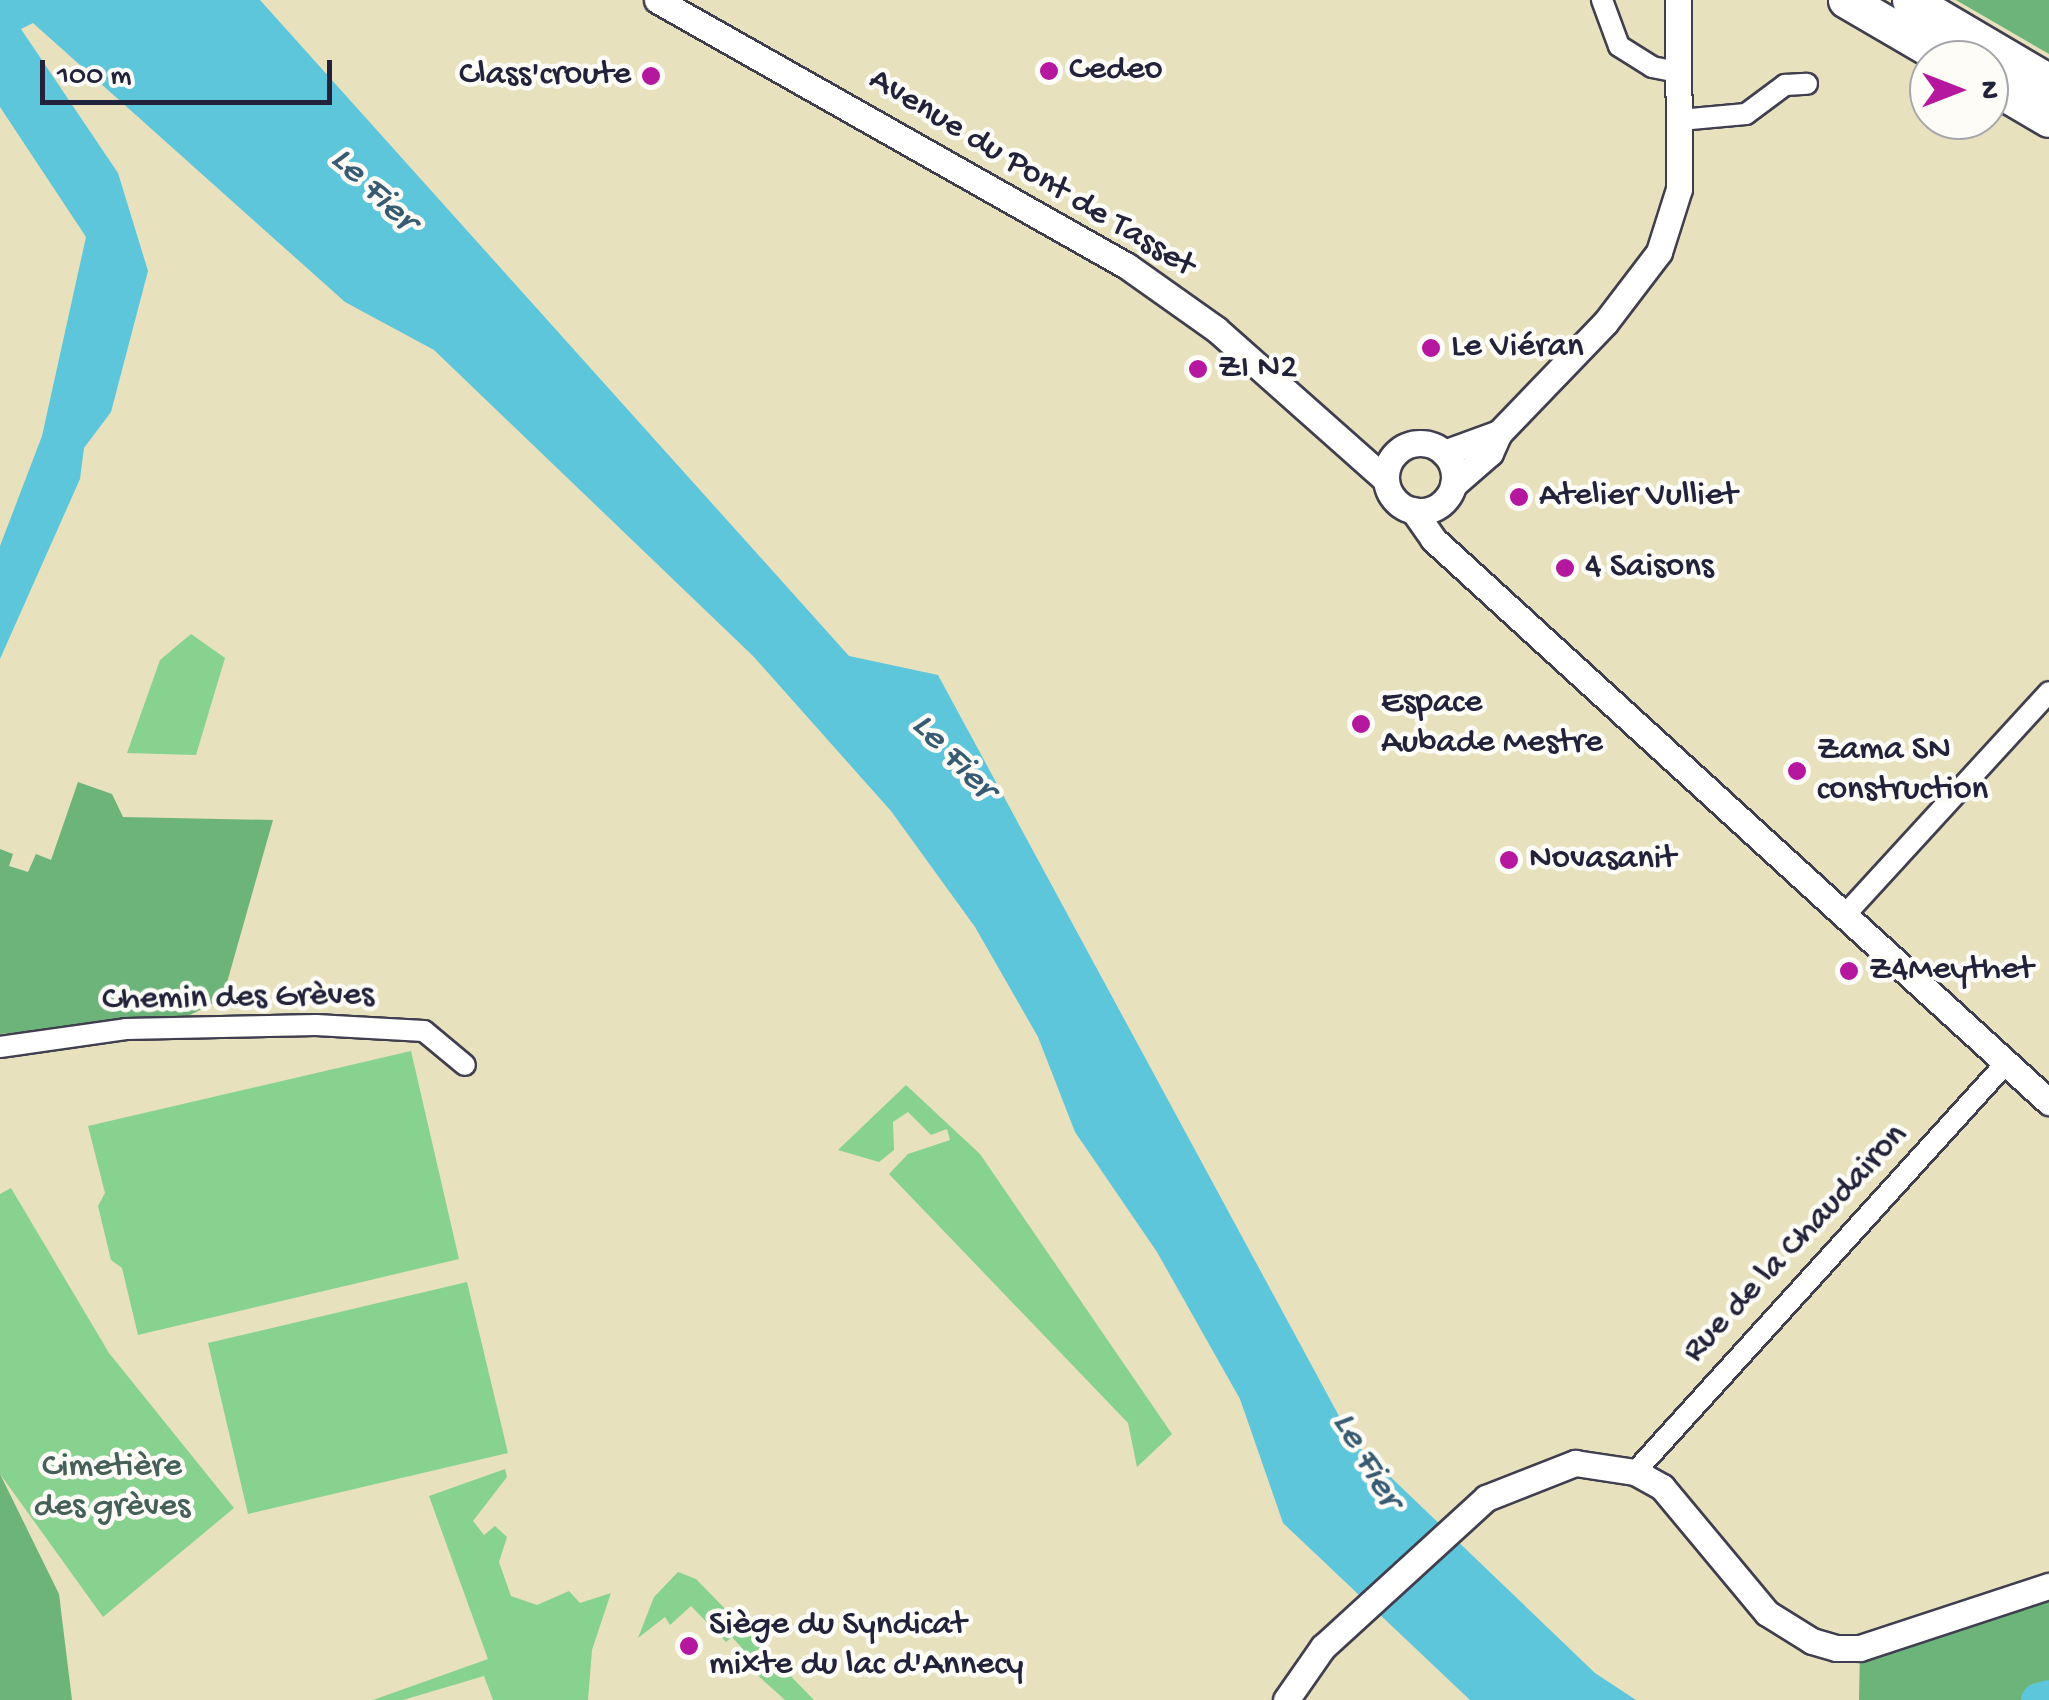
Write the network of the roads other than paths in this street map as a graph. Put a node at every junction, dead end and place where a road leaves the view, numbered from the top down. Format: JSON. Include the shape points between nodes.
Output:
{"nodes":[{"id":1,"x":657,"y":0,"type":"edge"},
{"id":2,"x":1602,"y":0,"type":"edge"},
{"id":3,"x":1678,"y":0,"type":"edge"},
{"id":4,"x":1846,"y":0,"type":"edge"},
{"id":5,"x":1910,"y":0,"type":"edge"},
{"id":6,"x":1914,"y":40,"type":"edge"},
{"id":7,"x":1678,"y":72,"type":"junction"},
{"id":8,"x":2049,"y":82,"type":"edge"},
{"id":9,"x":1807,"y":84,"type":"dead end"},
{"id":10,"x":2009,"y":95,"type":"edge"},
{"id":11,"x":2049,"y":118,"type":"edge"},
{"id":12,"x":1680,"y":120,"type":"junction"},
{"id":13,"x":1499,"y":433,"type":"junction"},
{"id":14,"x":1341,"y":446,"type":"junction"},
{"id":15,"x":1398,"y":452,"type":"junction"},
{"id":16,"x":1444,"y":452,"type":"junction"},
{"id":17,"x":1386,"y":480,"type":"junction"},
{"id":18,"x":1450,"y":493,"type":"junction"},
{"id":19,"x":1413,"y":510,"type":"junction"},
{"id":20,"x":1456,"y":556,"type":"junction"},
{"id":21,"x":2049,"y":692,"type":"edge"},
{"id":22,"x":1843,"y":917,"type":"junction"},
{"id":23,"x":0,"y":1048,"type":"edge"},
{"id":24,"x":2008,"y":1062,"type":"junction"},
{"id":25,"x":465,"y":1065,"type":"dead end"},
{"id":26,"x":2049,"y":1102,"type":"edge"},
{"id":27,"x":1635,"y":1472,"type":"junction"},
{"id":28,"x":2049,"y":1586,"type":"edge"},
{"id":29,"x":1330,"y":1653,"type":"junction"},
{"id":30,"x":1286,"y":1700,"type":"edge"},
{"id":31,"x":1293,"y":1700,"type":"edge"}],
"edges":[{"from":1,"to":14,"type":"street","name":"Avenue du Pont de Tasset","via":[[1127,266],[1216,329]]},
{"from":2,"to":7,"type":"street","via":[[1619,46],[1652,67]]},
{"from":3,"to":7,"type":"street"},
{"from":4,"to":6,"type":"highway"},
{"from":5,"to":8,"type":"highway"},
{"from":7,"to":12,"type":"street"},
{"from":9,"to":12,"type":"street","via":[[1785,85],[1746,114]]},
{"from":10,"to":11,"type":"highway"},
{"from":12,"to":13,"type":"street","via":[[1679,189],[1659,252],[1606,323]]},
{"from":13,"to":16,"type":"street"},
{"from":13,"to":18,"type":"street","via":[[1490,453]]},
{"from":14,"to":15,"type":"street"},
{"from":14,"to":17,"type":"street","name":"Avenue du Pont de Tasset"},
{"from":15,"to":16,"type":"street","via":[[1419,443]]},
{"from":15,"to":17,"type":"street"},
{"from":16,"to":18,"type":"street"},
{"from":17,"to":19,"type":"street","via":[[1398,502]]},
{"from":18,"to":19,"type":"street"},
{"from":18,"to":20,"type":"street"},
{"from":19,"to":20,"type":"street"},
{"from":20,"to":22,"type":"street"},
{"from":21,"to":22,"type":"street"},
{"from":22,"to":24,"type":"street"},
{"from":23,"to":25,"type":"street","name":"Chemin des Grèves","via":[[126,1029],[316,1025],[424,1031]]},
{"from":24,"to":26,"type":"street"},
{"from":24,"to":27,"type":"street","name":"Rue de la Chaudairon"},
{"from":27,"to":28,"type":"street","via":[[1688,1512],[1767,1614],[1812,1641],[1860,1648]]},
{"from":27,"to":29,"type":"street","via":[[1574,1463],[1538,1474],[1464,1529]]},
{"from":29,"to":30,"type":"street"},
{"from":29,"to":31,"type":"street"}]}
